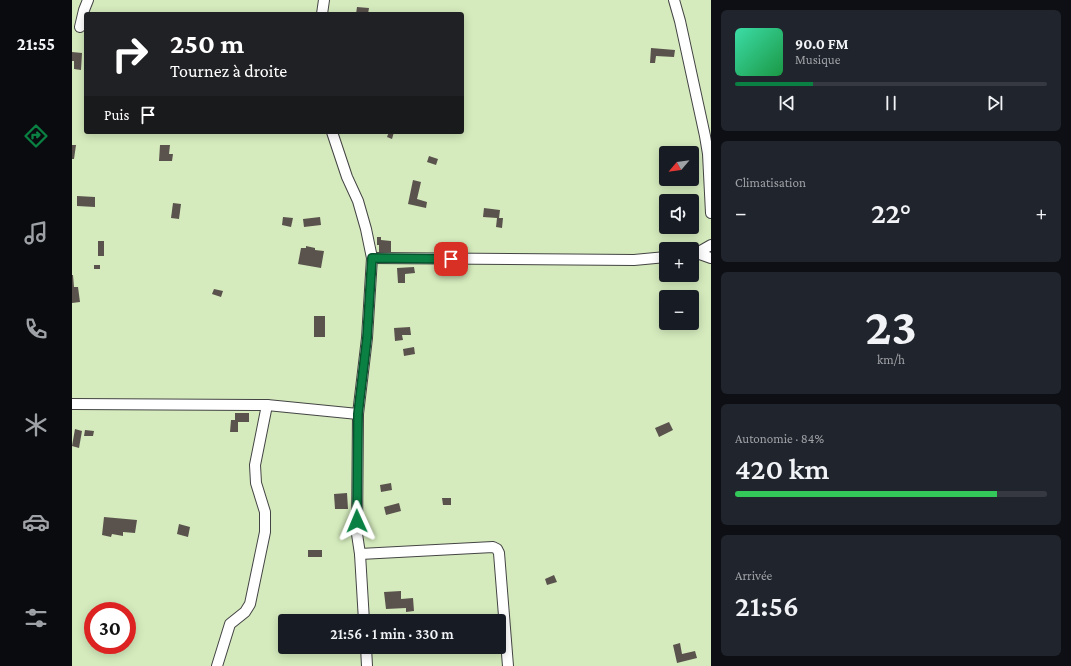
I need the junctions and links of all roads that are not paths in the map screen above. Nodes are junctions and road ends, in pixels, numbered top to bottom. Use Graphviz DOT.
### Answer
graph roads {
  1 [pos="88,0"];
  2 [pos="324,0"];
  3 [pos="674,0"];
  4 [pos="322,12"];
  5 [pos="80,27"];
  6 [pos="333,134"];
  7 [pos="711,205"];
  8 [pos="711,213"];
  9 [pos="711,245"];
  10 [pos="699,251"];
  11 [pos="699,254"];
  12 [pos="372,258"];
  13 [pos="659,258"];
  14 [pos="711,258"];
  15 [pos="72,404"];
  16 [pos="267,405"];
  17 [pos="358,414"];
  18 [pos="360,554"];
  19 [pos="364,614"];
  20 [pos="366,654"];
  21 [pos="217,666"];
  22 [pos="367,666"];
  23 [pos="508,666"];
  1 -- 5 [label="street"];
  2 -- 4 [label="street"];
  3 -- 7 [label="street"];
  6 -- 12 [label="street"];
  7 -- 8 [label="street"];
  9 -- 10 [label="street"];
  11 -- 14 [label="street"];
  12 -- 13 [label="street"];
  12 -- 17 [label="street"];
  15 -- 16 [label="street"];
  16 -- 17 [label="street"];
  16 -- 21 [label="street"];
  17 -- 18 [label="street"];
  18 -- 19 [label="street"];
  18 -- 23 [label="street"];
  20 -- 22 [label="street"];
}
